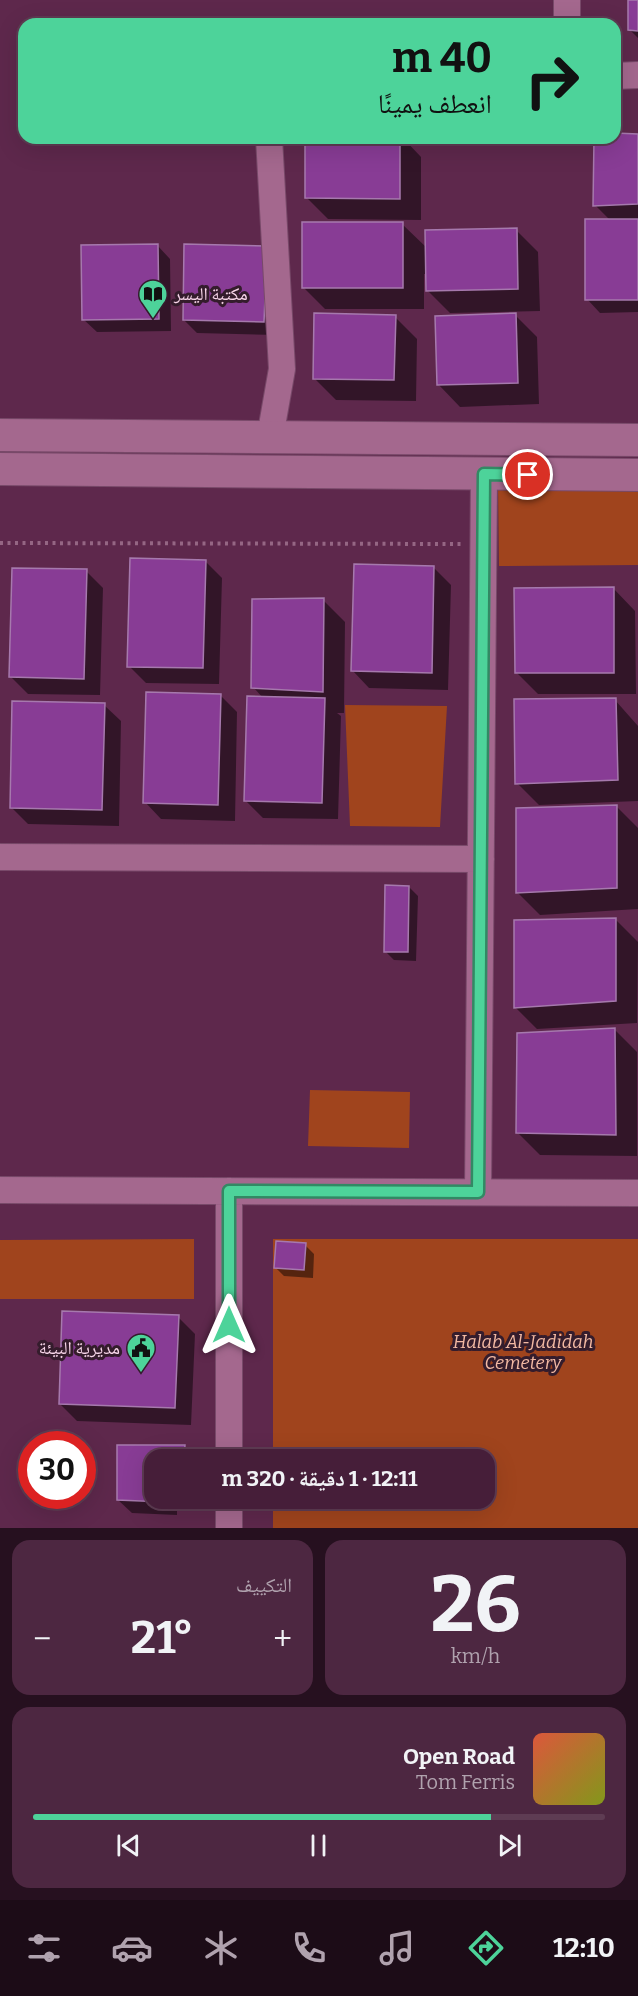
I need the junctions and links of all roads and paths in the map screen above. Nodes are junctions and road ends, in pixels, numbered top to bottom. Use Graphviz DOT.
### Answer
graph roads {
  1 [pos="567,0"];
  2 [pos="567,18"];
  3 [pos="638,75"];
  4 [pos="621,76"];
  5 [pos="269,144"];
  6 [pos="0,435"];
  7 [pos="270,437"];
  8 [pos="638,440"];
  9 [pos="0,469"];
  10 [pos="484,474"];
  11 [pos="638,475"];
  12 [pos="0,543"];
  13 [pos="483,544"];
  14 [pos="0,857"];
  15 [pos="481,860"];
  16 [pos="0,1190"];
  17 [pos="229,1191"];
  18 [pos="478,1192"];
  19 [pos="638,1193"];
  20 [pos="229,1449"];
  21 [pos="229,1509"];
  22 [pos="229,1528"];
  1 -- 2 [label="street"];
  3 -- 4 [label="street"];
  5 -- 7 [label="street"];
  6 -- 7 [label="street"];
  7 -- 8 [label="street"];
  9 -- 10 [label="street"];
  10 -- 11 [label="street"];
  10 -- 13 [label="street"];
  12 -- 13 [label="path"];
  13 -- 15 [label="street"];
  14 -- 15 [label="street"];
  15 -- 18 [label="street"];
  16 -- 17 [label="street"];
  17 -- 18 [label="street"];
  17 -- 20 [label="street"];
  18 -- 19 [label="street"];
  21 -- 22 [label="street"];
}
